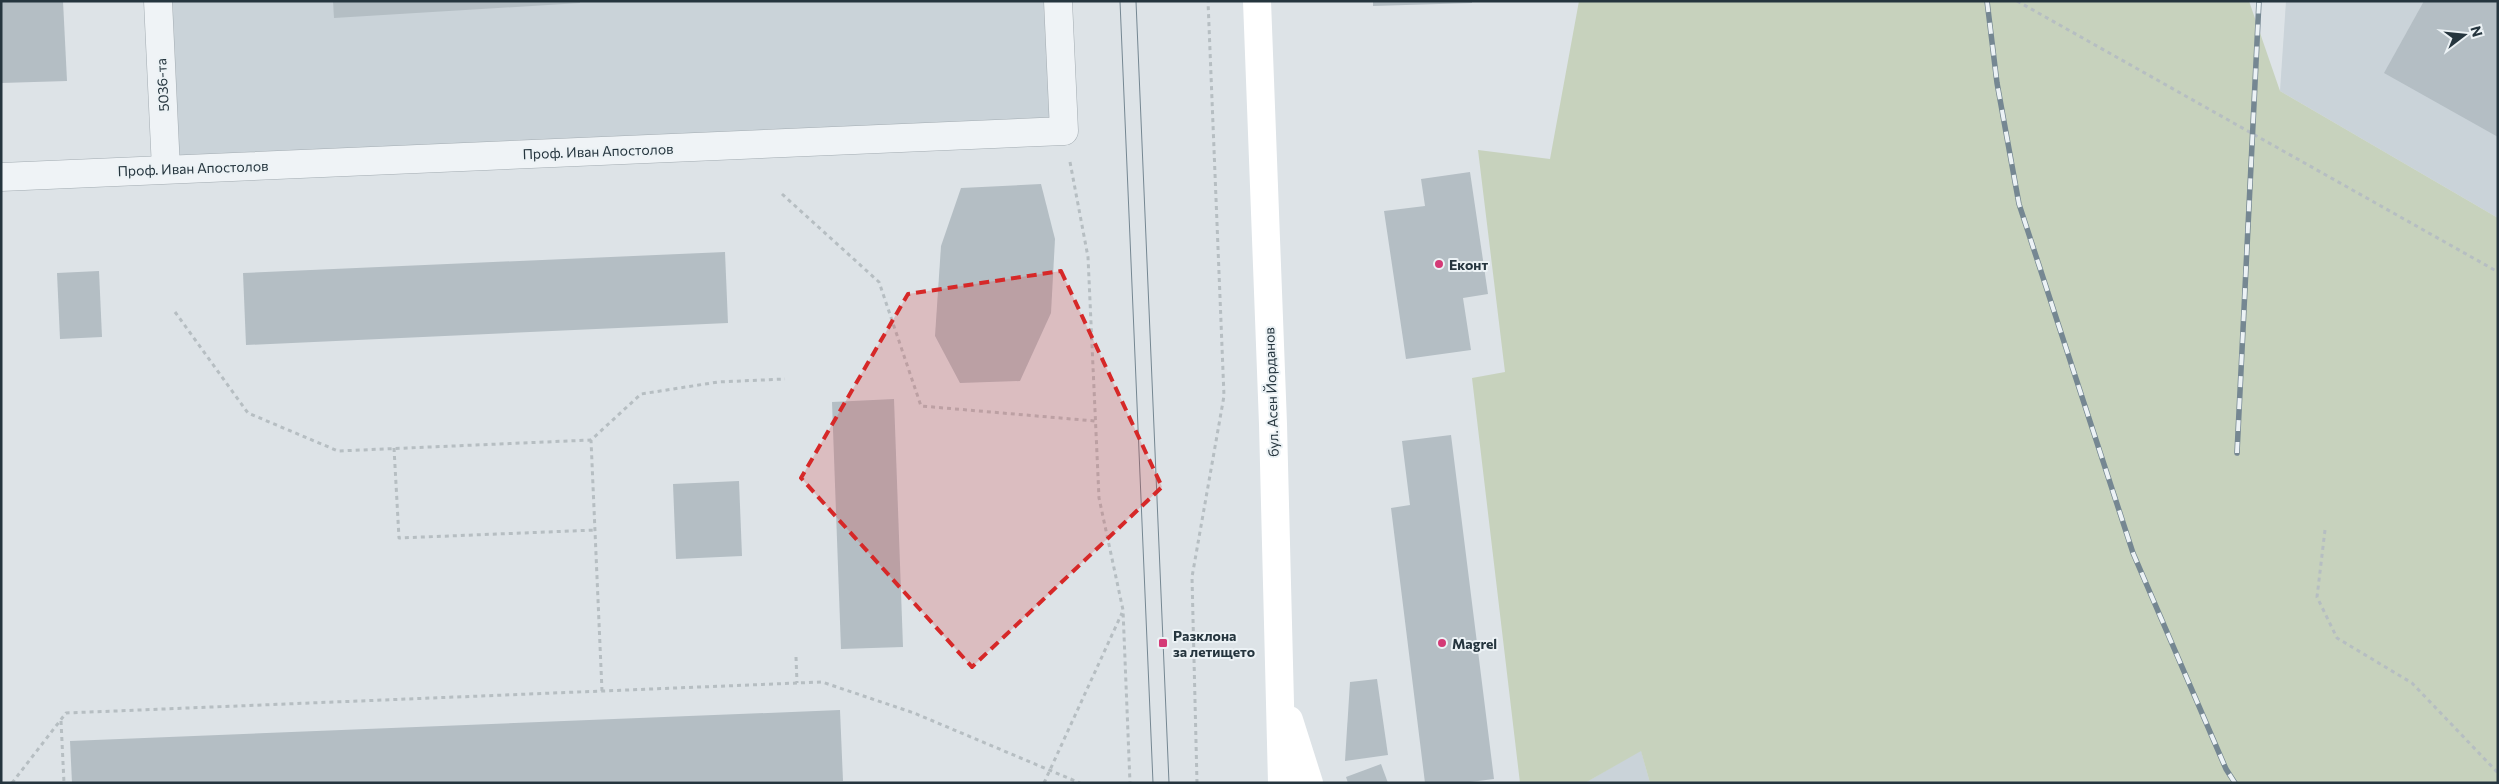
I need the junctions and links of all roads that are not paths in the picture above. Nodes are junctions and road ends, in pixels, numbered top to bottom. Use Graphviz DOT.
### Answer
graph roads {
  1 [pos="158,1"];
  2 [pos="1058,1"];
  3 [pos="1257,1"];
  4 [pos="166,169"];
  5 [pos="1,176"];
  6 [pos="1279,688"];
  7 [pos="1282,783"];
  8 [pos="1309,783"];
  1 -- 4 [label="street, 5036-та"];
  2 -- 4 [label="street, Проф. Иван Апостолов"];
  3 -- 6 [label="main road, бул. Асен Йорданов"];
  4 -- 5 [label="street, Проф. Иван Апостолов"];
  6 -- 7 [label="main road, бул. Асен Йорданов"];
  6 -- 8 [label="main road"];
}
